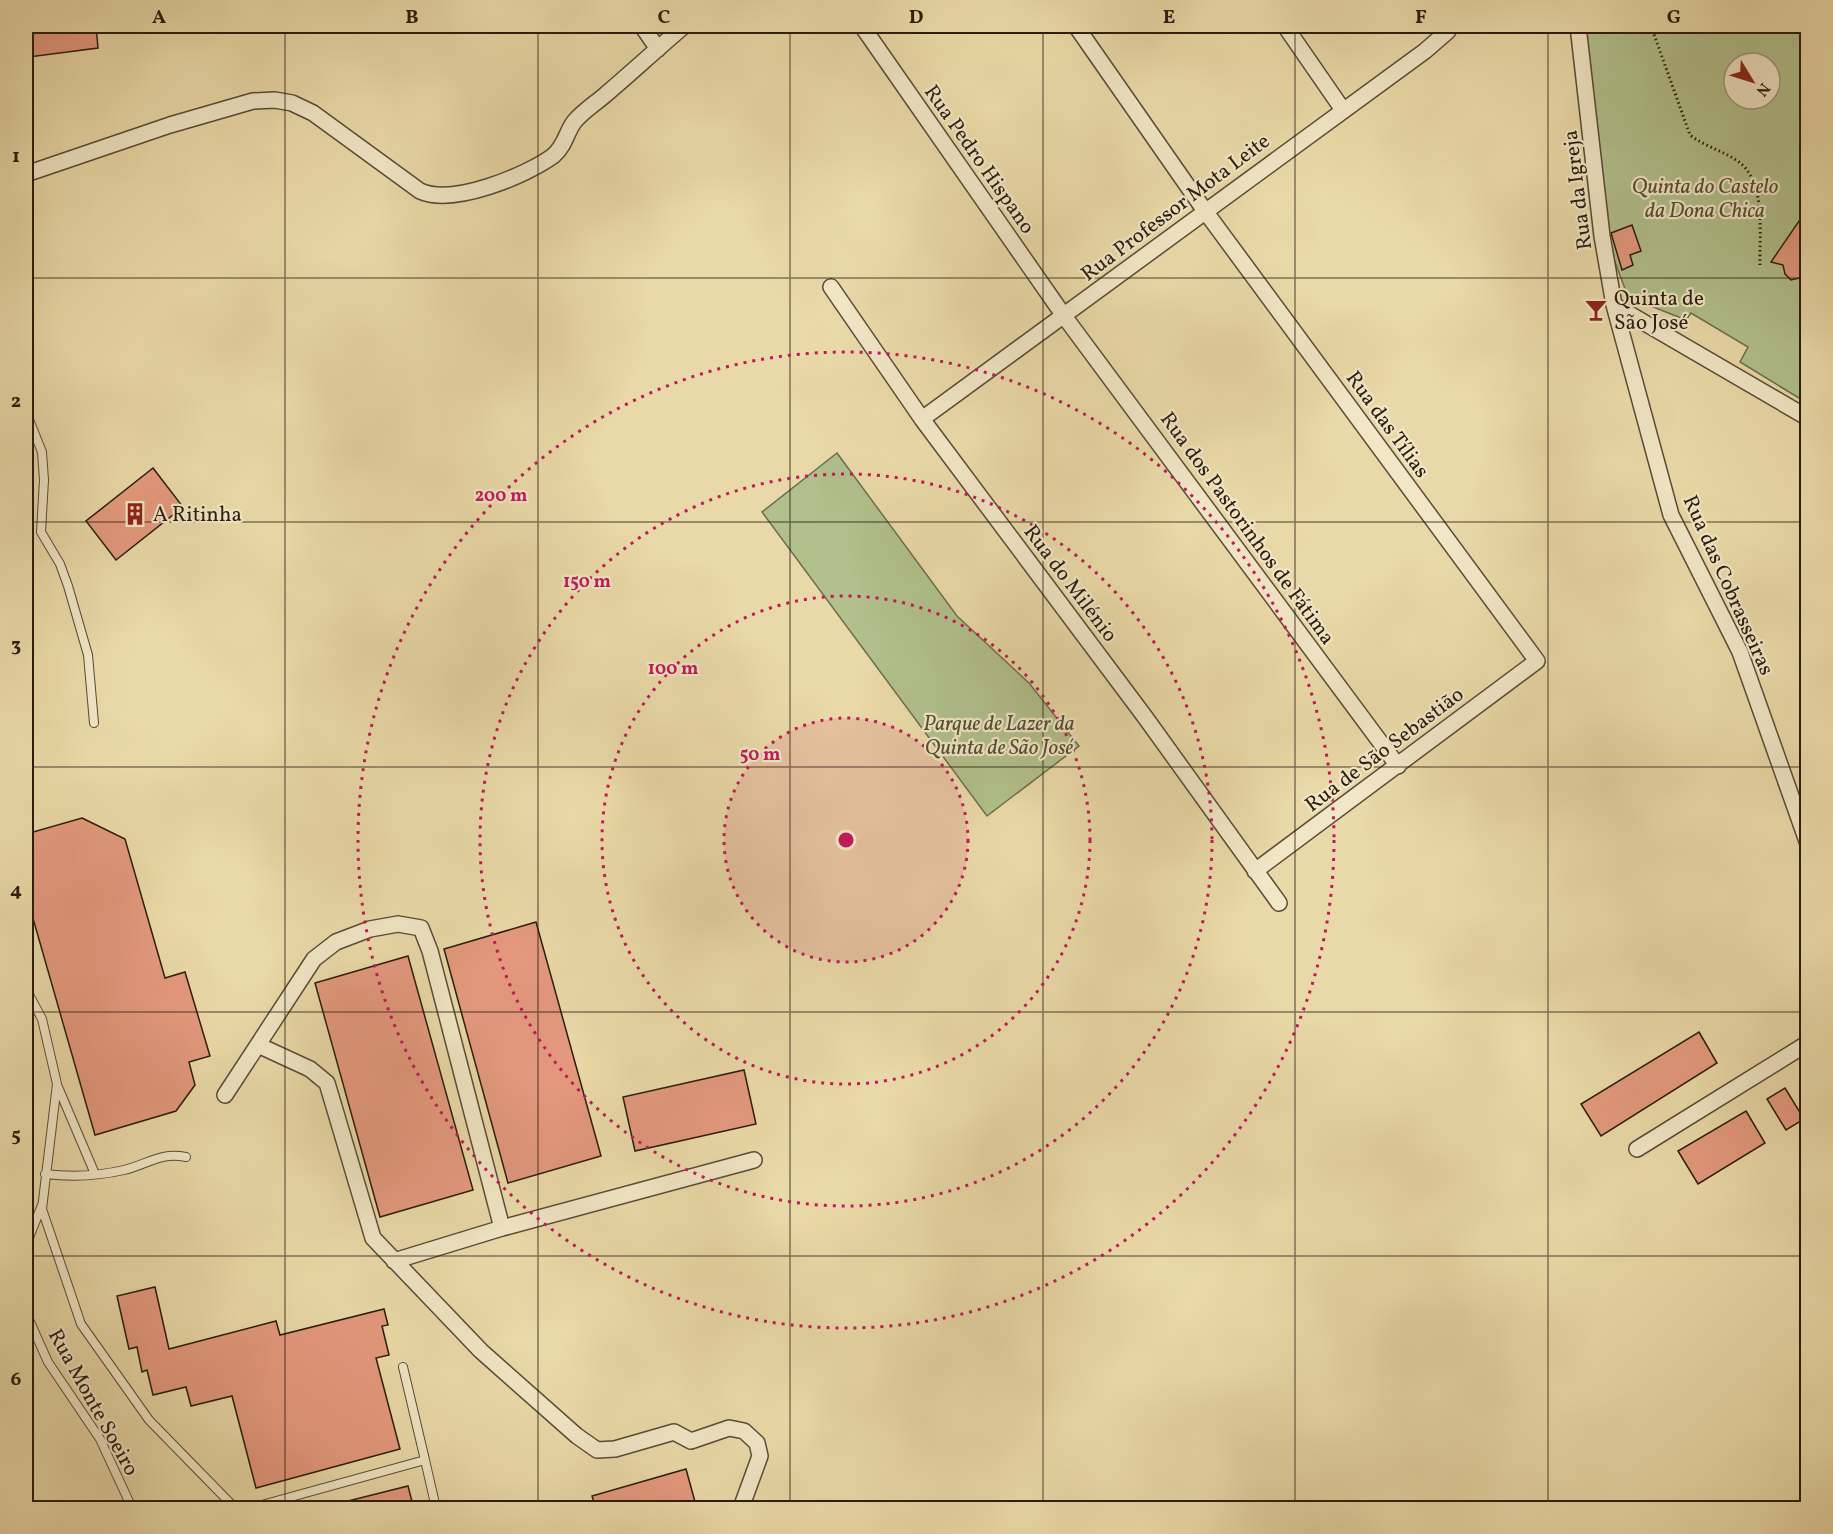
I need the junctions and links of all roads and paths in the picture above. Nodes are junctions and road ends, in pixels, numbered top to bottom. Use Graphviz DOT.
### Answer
graph roads {
  1 [pos="642,26"];
  2 [pos="684,26"];
  3 [pos="862,26"];
  4 [pos="1076,26"];
  5 [pos="1285,26"];
  6 [pos="1450,26"];
  7 [pos="1578,26"];
  8 [pos="1652,26"];
  9 [pos="658,49"];
  10 [pos="1343,110"];
  11 [pos="26,174"];
  12 [pos="1205,211"];
  13 [pos="1760,266"];
  14 [pos="831,287"];
  15 [pos="1614,305"];
  16 [pos="1064,316"];
  17 [pos="26,412"];
  18 [pos="1808,418"];
  19 [pos="922,419"];
  20 [pos="1537,661"];
  21 [pos="94,723"];
  22 [pos="1398,766"];
  23 [pos="1808,844"];
  24 [pos="1255,871"];
  25 [pos="1279,903"];
  26 [pos="26,989"];
  27 [pos="1808,1042"];
  28 [pos="258,1045"];
  29 [pos="57,1084"];
  30 [pos="225,1095"];
  31 [pos="1637,1149"];
  32 [pos="186,1156"];
  33 [pos="754,1160"];
  34 [pos="45,1174"];
  35 [pos="94,1174"];
  36 [pos="42,1204"];
  37 [pos="502,1228"];
  38 [pos="26,1245"];
  39 [pos="394,1261"];
  40 [pos="26,1314"];
  41 [pos="403,1367"];
  42 [pos="425,1460"];
  43 [pos="132,1509"];
  44 [pos="235,1509"];
  45 [pos="251,1509"];
  46 [pos="436,1509"];
  47 [pos="741,1509"];
  1 -- 9 [label="street"];
  2 -- 9 [label="street"];
  3 -- 16 [label="street, Rua Pedro Hispano"];
  4 -- 12 [label="street, Rua das Tílias"];
  5 -- 10 [label="street"];
  6 -- 10 [label="street, Rua Professor Mota Leite"];
  7 -- 15 [label="street, Rua da Igreja"];
  8 -- 13 [label="path"];
  9 -- 11 [label="street"];
  10 -- 12 [label="street, Rua Professor Mota Leite"];
  12 -- 16 [label="street, Rua Professor Mota Leite"];
  12 -- 20 [label="street, Rua das Tílias"];
  14 -- 19 [label="street, Rua do Milénio"];
  15 -- 18 [label="street"];
  15 -- 23 [label="street, Rua das Cobrasseiras"];
  16 -- 19 [label="street, Rua Professor Mota Leite"];
  16 -- 22 [label="street, Rua dos Pastorinhos de Fátima"];
  17 -- 21 [label="lane"];
  19 -- 24 [label="street, Rua do Milénio"];
  20 -- 22 [label="street, Rua de São Sebastião"];
  22 -- 24 [label="street, Rua de São Sebastião"];
  24 -- 25 [label="street, Rua do Milénio"];
  26 -- 29 [label="lane"];
  27 -- 31 [label="street"];
  28 -- 30 [label="street"];
  28 -- 37 [label="street"];
  28 -- 39 [label="street"];
  29 -- 34 [label="lane"];
  29 -- 35 [label="lane"];
  32 -- 35 [label="lane"];
  33 -- 37 [label="street"];
  34 -- 35 [label="lane"];
  34 -- 36 [label="lane"];
  36 -- 38 [label="lane"];
  36 -- 44 [label="lane"];
  37 -- 39 [label="street"];
  39 -- 47 [label="street"];
  40 -- 43 [label="lane, Rua Monte Soeiro"];
  41 -- 42 [label="lane"];
  42 -- 45 [label="lane"];
  42 -- 46 [label="lane"];
}
